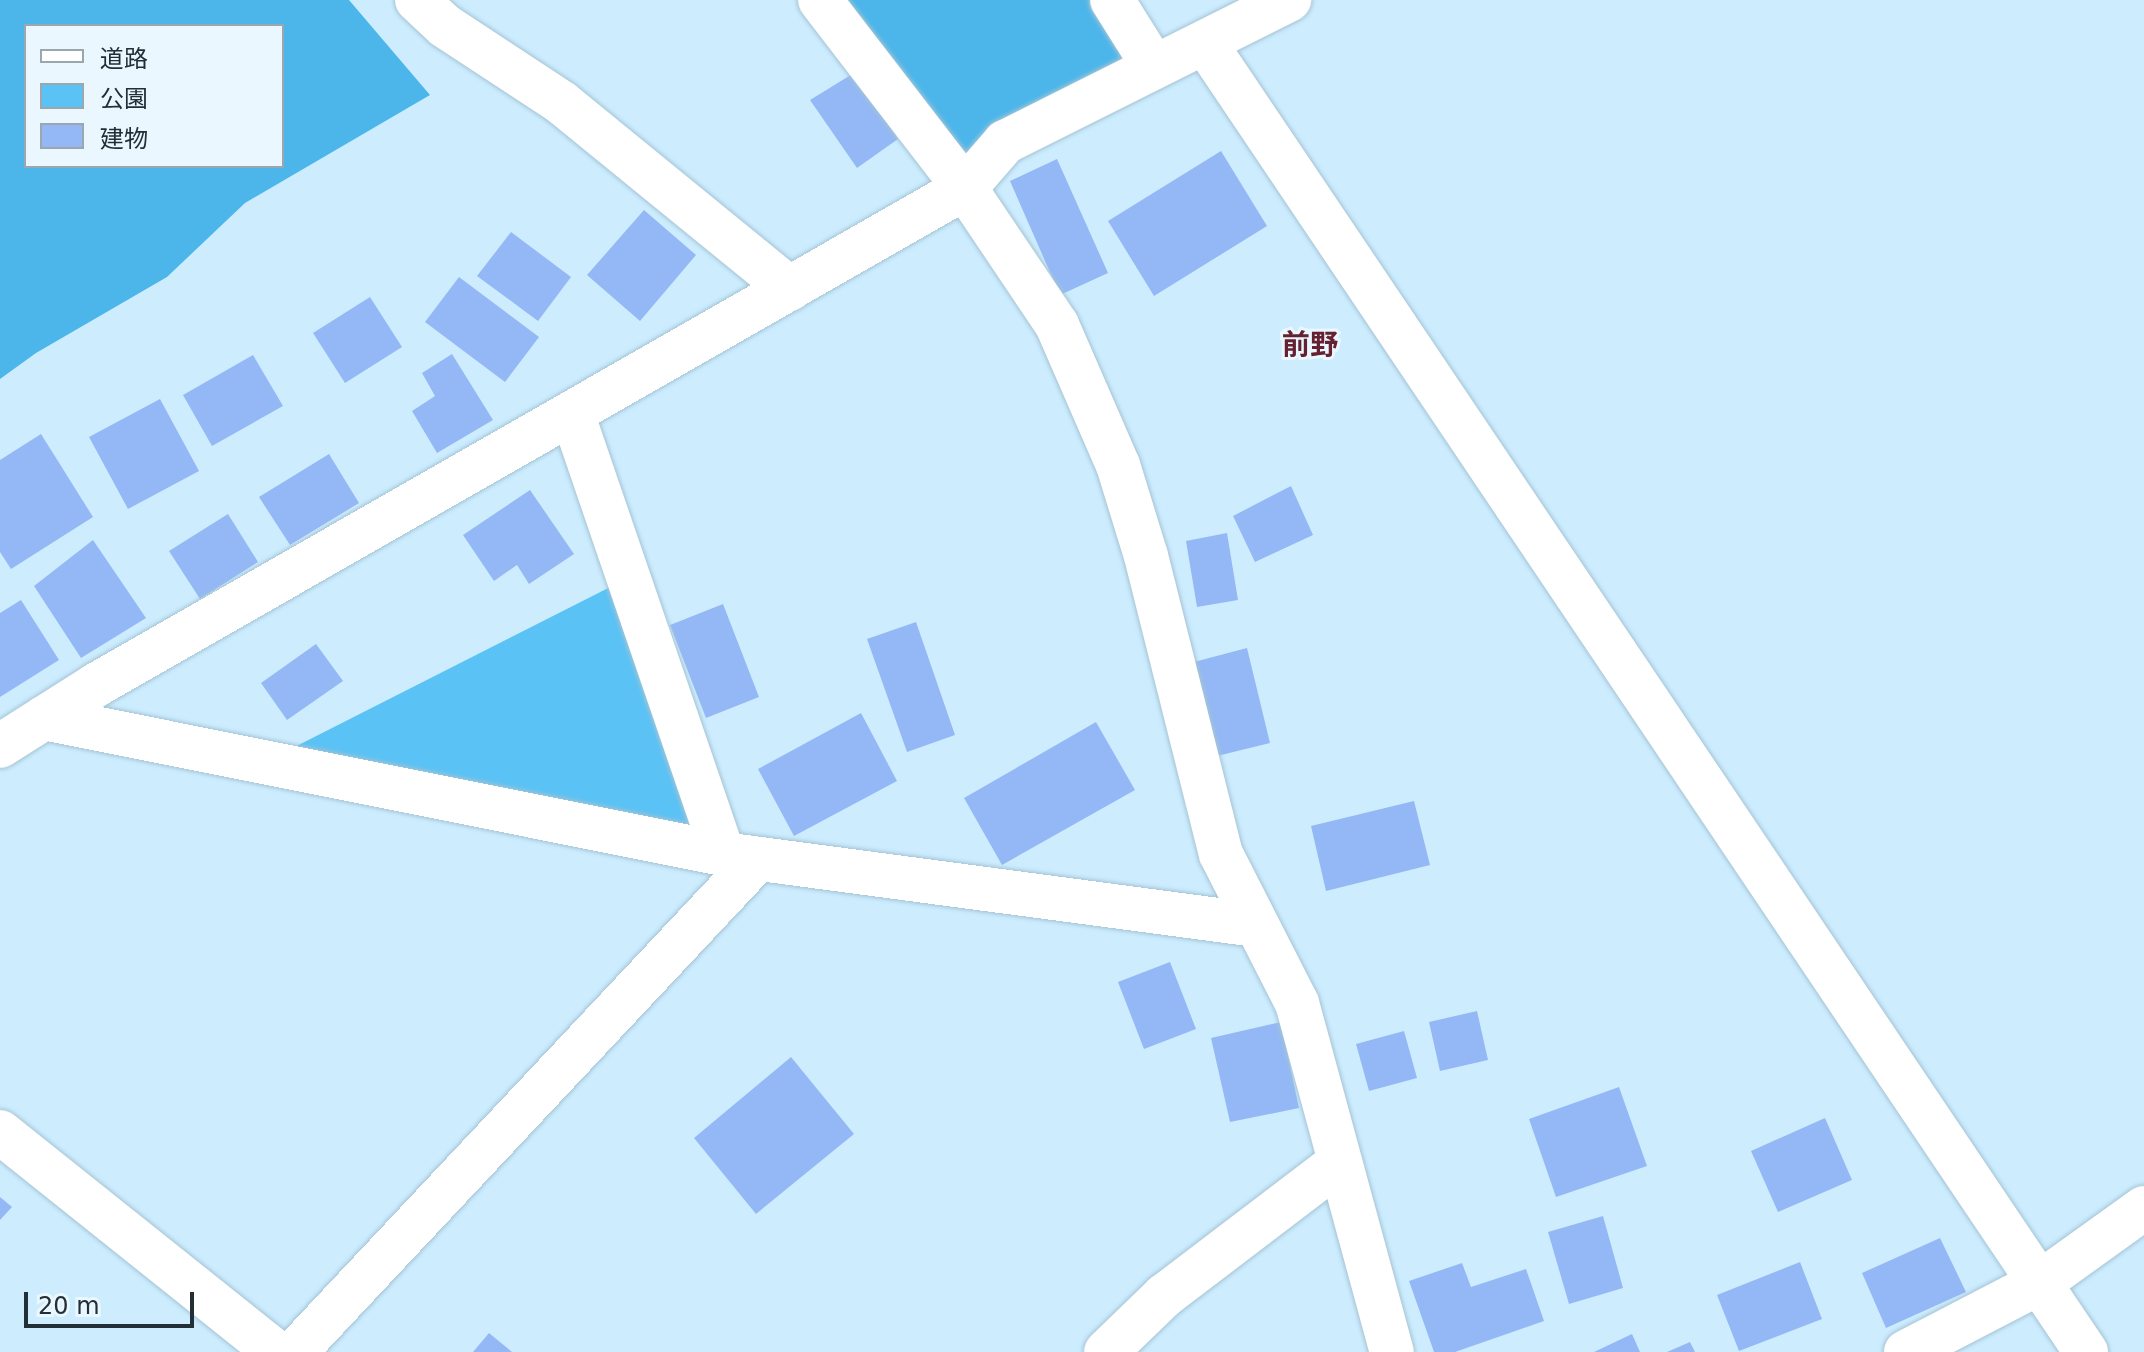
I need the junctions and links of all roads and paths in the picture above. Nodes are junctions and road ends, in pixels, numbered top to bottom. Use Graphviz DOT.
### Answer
graph roads {
  1 [pos="417,0"];
  2 [pos="820,0"];
  3 [pos="1112,0"];
  4 [pos="1289,0"];
  5 [pos="1205,43"];
  6 [pos="1154,67"];
  7 [pos="965,188"];
  8 [pos="790,289"];
  9 [pos="572,413"];
  10 [pos="44,718"];
  11 [pos="0,746"];
  12 [pos="740,856"];
  13 [pos="1256,925"];
  14 [pos="0,1132"];
  15 [pos="1340,1162"];
  16 [pos="2144,1208"];
  17 [pos="2041,1282"];
  18 [pos="276,1352"];
  19 [pos="295,1352"];
  20 [pos="1106,1352"];
  21 [pos="1392,1352"];
  22 [pos="1906,1352"];
  23 [pos="2086,1352"];
  1 -- 8 [label="street"];
  2 -- 7 [label="street"];
  3 -- 6 [label="street"];
  4 -- 5 [label="street"];
  5 -- 6 [label="street"];
  5 -- 17 [label="street"];
  6 -- 7 [label="street"];
  7 -- 8 [label="street"];
  7 -- 13 [label="street"];
  8 -- 9 [label="street"];
  9 -- 10 [label="street"];
  9 -- 12 [label="street"];
  10 -- 11 [label="street"];
  10 -- 12 [label="street"];
  12 -- 13 [label="street"];
  12 -- 19 [label="street"];
  13 -- 15 [label="street"];
  14 -- 18 [label="street"];
  15 -- 20 [label="street"];
  15 -- 21 [label="street"];
  16 -- 17 [label="street"];
  17 -- 22 [label="street"];
  17 -- 23 [label="street"];
}
